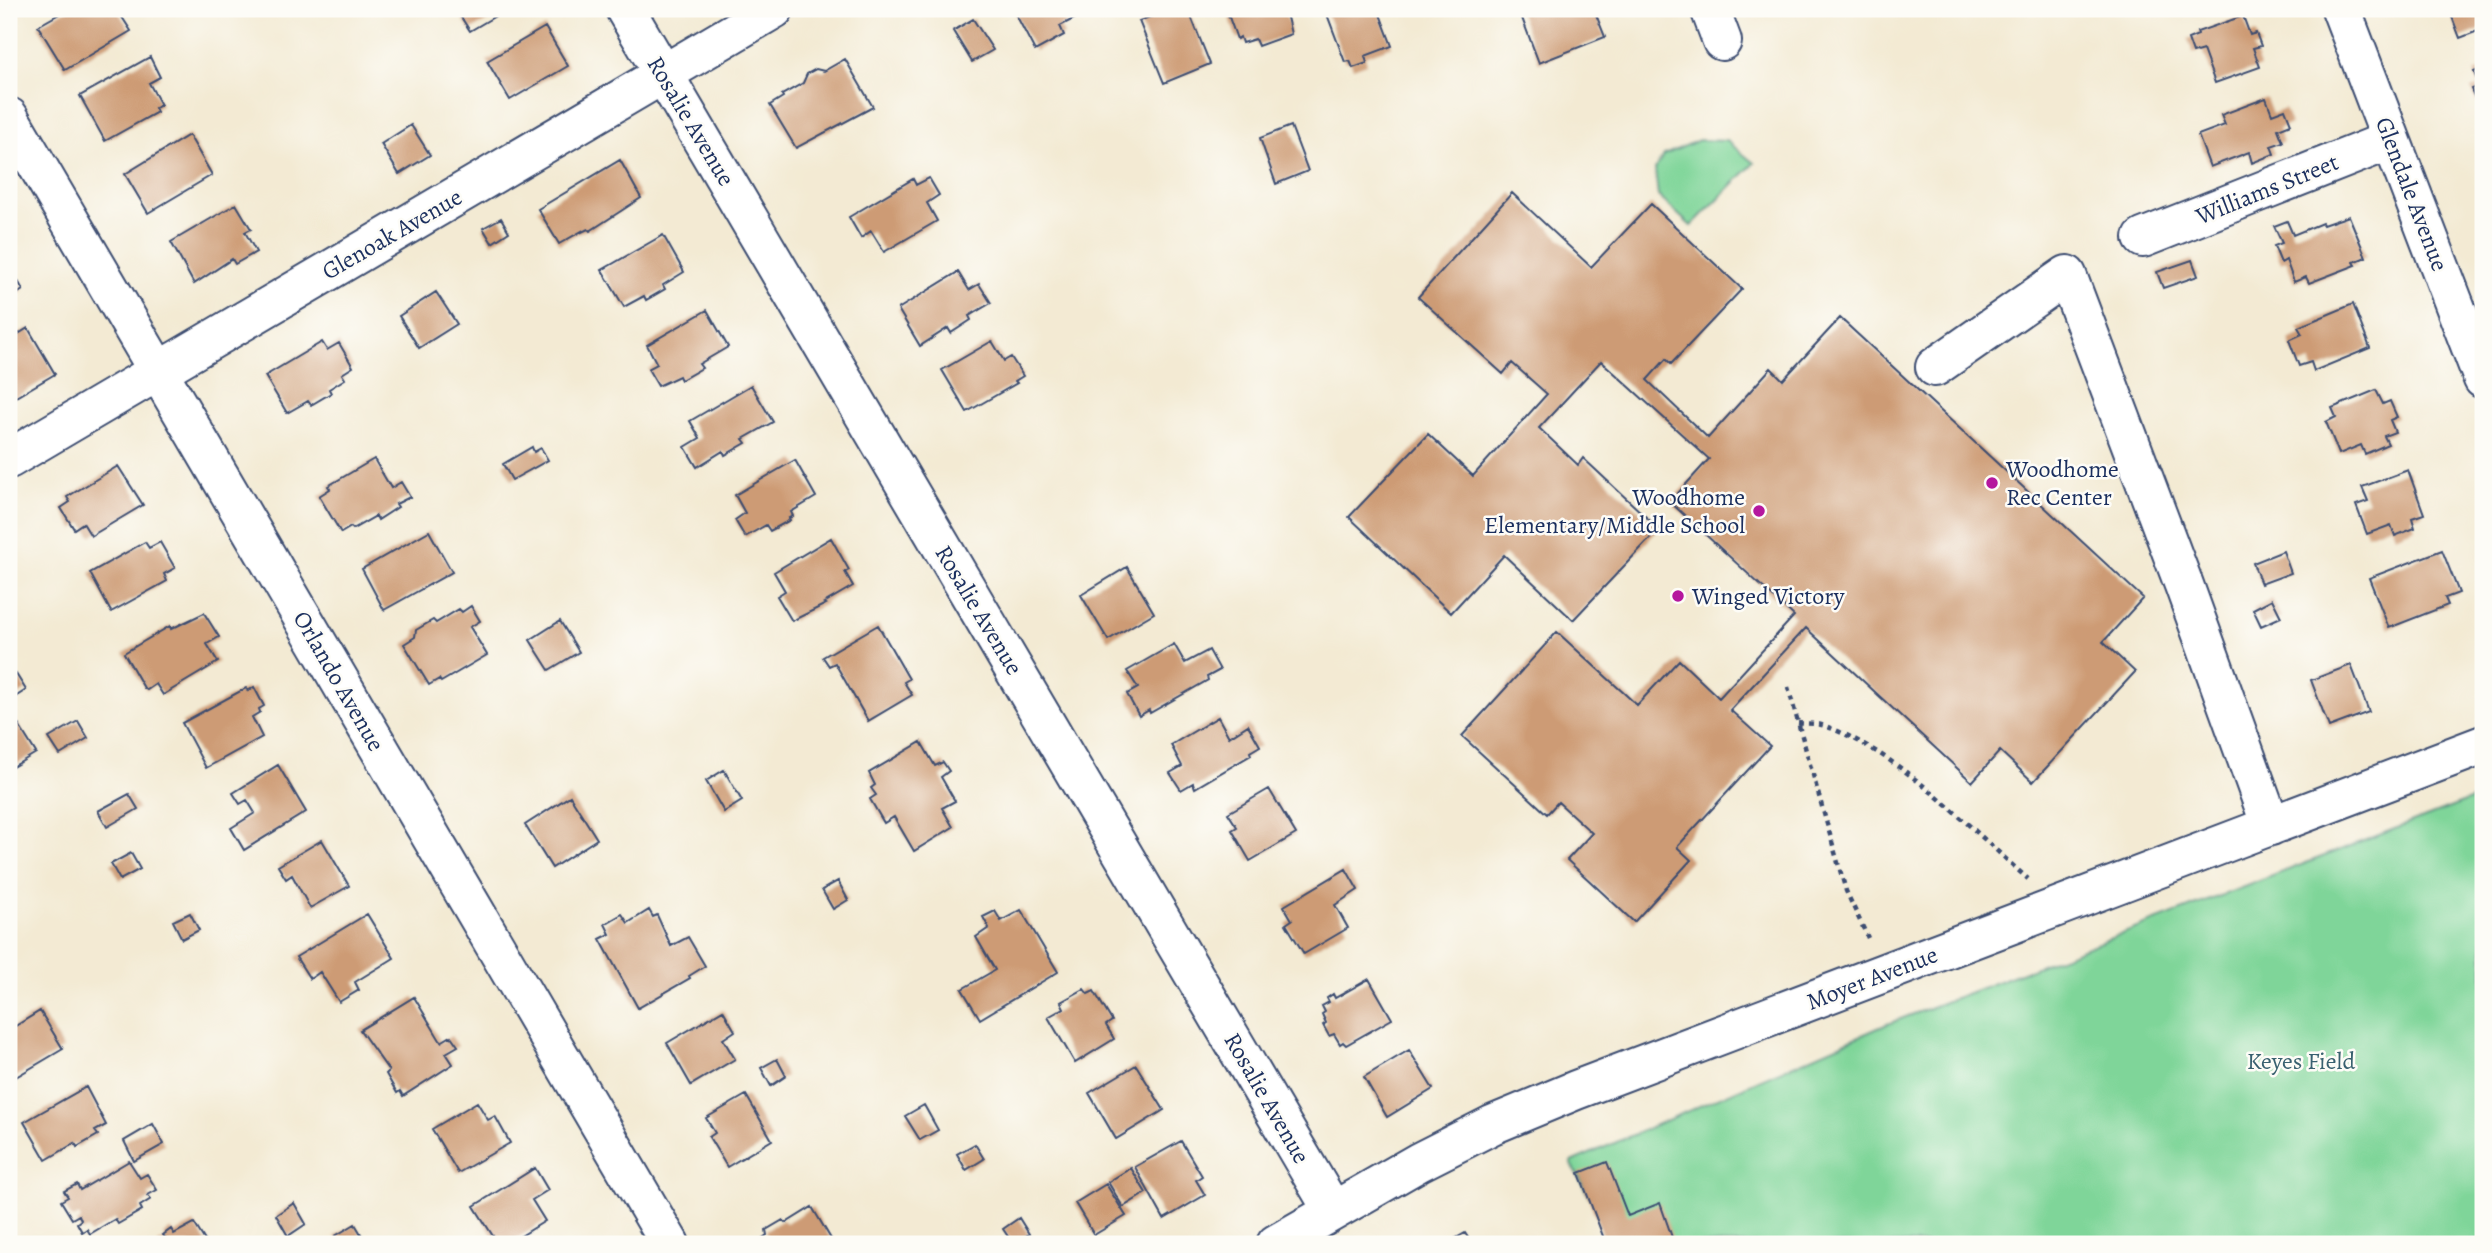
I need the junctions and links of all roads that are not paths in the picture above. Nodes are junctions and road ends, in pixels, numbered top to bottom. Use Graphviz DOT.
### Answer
graph roads {
  1 [pos="625,9"];
  2 [pos="774,9"];
  3 [pos="2341,9"];
  4 [pos="663,75"];
  5 [pos="9,117"];
  6 [pos="2391,140"];
  7 [pos="2143,238"];
  8 [pos="1935,367"];
  9 [pos="158,371"];
  10 [pos="2483,379"];
  11 [pos="9,459"];
  12 [pos="2483,745"];
  13 [pos="2271,826"];
  14 [pos="1333,1211"];
  15 [pos="670,1244"];
  16 [pos="1276,1244"];
  1 -- 4 [label="street, Rosalie Avenue"];
  2 -- 4 [label="street, Glenoak Avenue"];
  3 -- 6 [label="street, Glendale Avenue"];
  4 -- 9 [label="street, Glenoak Avenue"];
  4 -- 14 [label="street, Rosalie Avenue"];
  5 -- 9 [label="street, Orlando Avenue"];
  6 -- 7 [label="street, Williams Street"];
  6 -- 10 [label="street, Glendale Avenue"];
  8 -- 13 [label="street"];
  9 -- 11 [label="street, Glenoak Avenue"];
  9 -- 15 [label="street, Orlando Avenue"];
  12 -- 13 [label="street, Moyer Avenue"];
  13 -- 14 [label="street, Moyer Avenue"];
  14 -- 16 [label="street, Moyer Avenue"];
}
